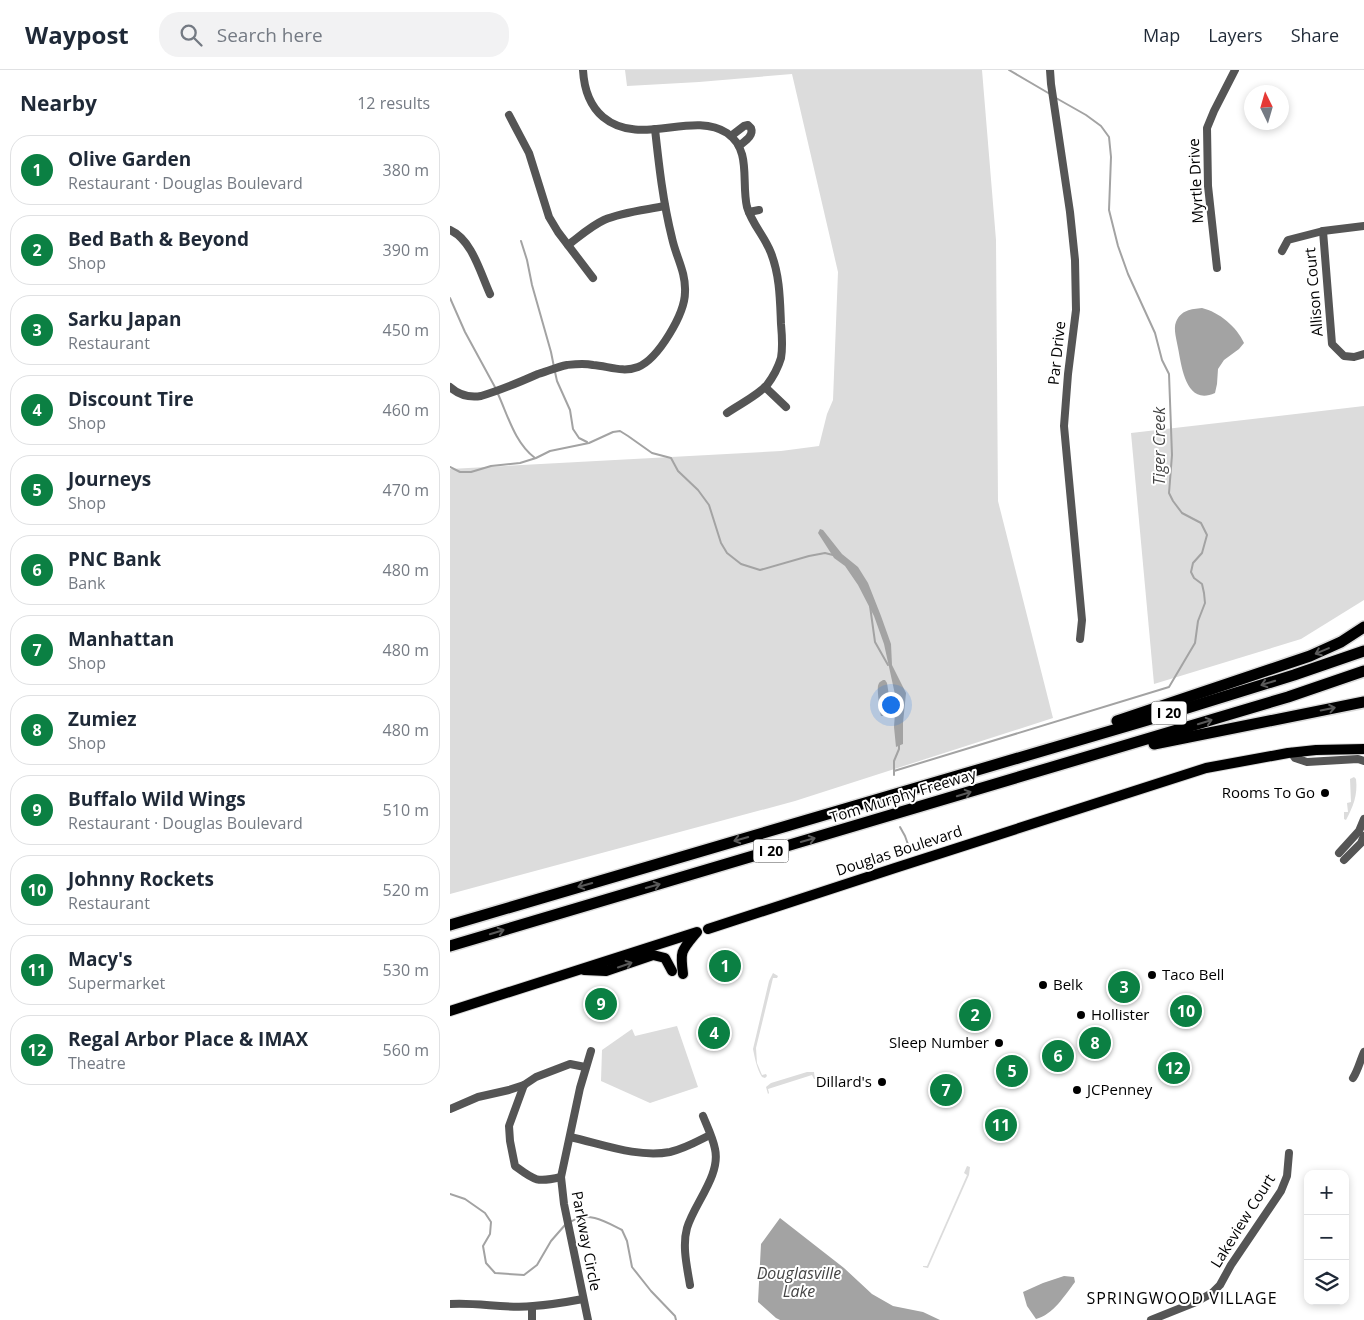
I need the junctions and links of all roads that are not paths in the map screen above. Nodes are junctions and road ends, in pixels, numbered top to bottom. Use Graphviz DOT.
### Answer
graph roads {
  1 [pos="583,70"];
  2 [pos="1050,70"];
  3 [pos="1236,70"];
  4 [pos="509,115"];
  5 [pos="656,129"];
  6 [pos="731,136"];
  7 [pos="740,146"];
  8 [pos="665,206"];
  9 [pos="759,210"];
  10 [pos="749,212"];
  11 [pos="1364,226"];
  12 [pos="450,230"];
  13 [pos="1323,231"];
  14 [pos="568,244"];
  15 [pos="1282,251"];
  16 [pos="1217,268"];
  17 [pos="593,278"];
  18 [pos="490,294"];
  19 [pos="1364,354"];
  20 [pos="765,387"];
  21 [pos="450,388"];
  22 [pos="786,407"];
  23 [pos="727,413"];
  24 [pos="1364,626"];
  25 [pos="1080,639"];
  26 [pos="1364,651"];
  27 [pos="1364,671"];
  28 [pos="1364,702"];
  29 [pos="1364,750"];
  30 [pos="1291,752"];
  31 [pos="1091,756"];
  32 [pos="1364,761"];
  33 [pos="972,772"];
  34 [pos="1364,819"];
  35 [pos="1364,836"];
  36 [pos="1339,853"];
  37 [pos="1344,860"];
  38 [pos="450,925"];
  39 [pos="708,929"];
  40 [pos="697,932"];
  41 [pos="450,946"];
  42 [pos="578,970"];
  43 [pos="672,971"];
  44 [pos="683,974"];
  45 [pos="450,1011"];
  46 [pos="591,1051"];
  47 [pos="1364,1052"];
  48 [pos="1362,1065"];
  49 [pos="585,1067"];
  50 [pos="1353,1078"];
  51 [pos="524,1085"];
  52 [pos="450,1109"];
  53 [pos="703,1116"];
  54 [pos="710,1135"];
  55 [pos="570,1137"];
  56 [pos="1289,1153"];
  57 [pos="561,1177"];
  58 [pos="690,1286"];
  59 [pos="450,1297"];
  60 [pos="583,1299"];
  61 [pos="450,1304"];
  62 [pos="532,1307"];
  63 [pos="532,1320"];
  64 [pos="588,1320"];
  65 [pos="1151,1320"];
  1 -- 5 [label="street"];
  2 -- 25 [label="street, Par Drive"];
  3 -- 16 [label="street, Myrtle Drive"];
  4 -- 14 [label="street"];
  5 -- 6 [label="street"];
  5 -- 8 [label="street"];
  6 -- 7 [label="street"];
  6 -- 7 [label="street"];
  7 -- 10 [label="street"];
  8 -- 14 [label="street"];
  8 -- 21 [label="street"];
  9 -- 10 [label="street"];
  10 -- 20 [label="street"];
  11 -- 13 [label="street"];
  12 -- 18 [label="street"];
  13 -- 15 [label="street"];
  13 -- 19 [label="street, Allison Court"];
  14 -- 17 [label="street"];
  20 -- 22 [label="street"];
  20 -- 23 [label="street"];
  24 -- 33 [label="highway, one-way"];
  26 -- 33 [label="highway, Tom Murphy Freeway / I 20, one-way"];
  31 -- 27 [label="highway, Tom Murphy Freeway / I 20, one-way"];
  31 -- 28 [label="highway, one-way"];
  29 -- 30 [label="main road, Douglas Boulevard"];
  30 -- 32 [label="street"];
  30 -- 39 [label="main road, Douglas Boulevard"];
  41 -- 31 [label="highway, Tom Murphy Freeway / I 20, one-way"];
  33 -- 38 [label="highway, Tom Murphy Freeway / I 20, one-way"];
  34 -- 36 [label="street"];
  35 -- 37 [label="street"];
  39 -- 40 [label="street, Douglas Boulevard"];
  40 -- 42 [label="main road, Douglas Boulevard"];
  40 -- 44 [label="main road"];
  42 -- 43 [label="main road, one-way"];
  42 -- 45 [label="main road, Douglas Boulevard"];
  46 -- 49 [label="street, Parkway Circle"];
  47 -- 48 [label="street"];
  48 -- 50 [label="street"];
  49 -- 51 [label="street"];
  49 -- 55 [label="street, Parkway Circle"];
  51 -- 52 [label="street"];
  51 -- 57 [label="street"];
  53 -- 54 [label="street"];
  54 -- 55 [label="street"];
  54 -- 58 [label="street"];
  55 -- 57 [label="street, Parkway Circle"];
  56 -- 65 [label="street, Lakeview Court"];
  57 -- 60 [label="street, Parkway Circle"];
  59 -- 61 [label="street"];
  60 -- 62 [label="street"];
  60 -- 64 [label="street, Parkway Circle"];
  61 -- 62 [label="street"];
  62 -- 63 [label="street"];
}
